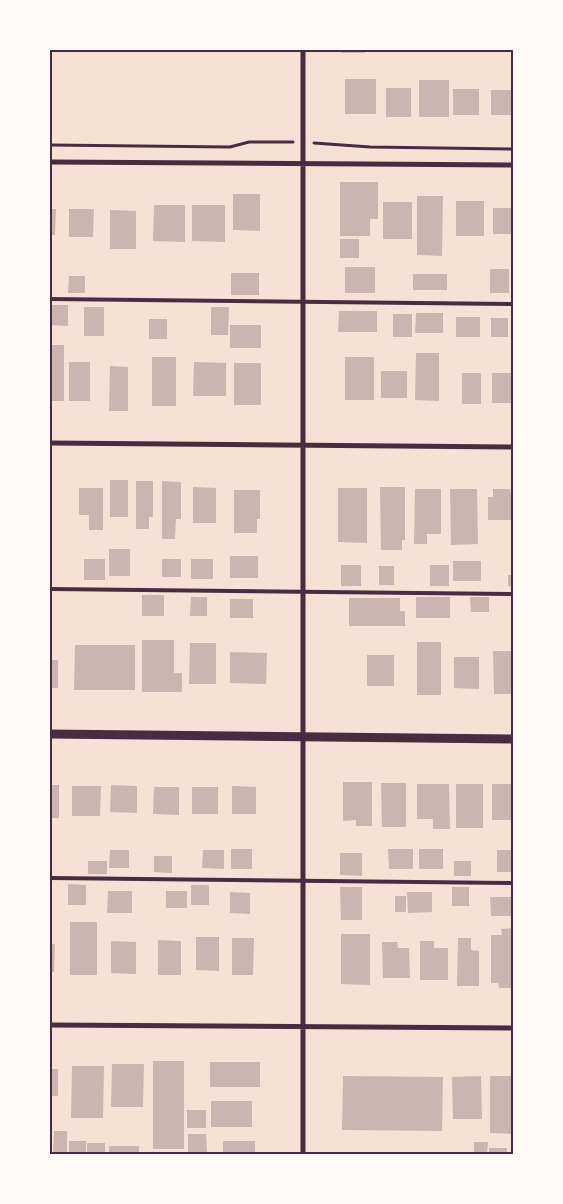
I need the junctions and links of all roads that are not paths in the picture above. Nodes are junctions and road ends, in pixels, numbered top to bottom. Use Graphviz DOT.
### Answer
graph roads {
  1 [pos="303,50"];
  2 [pos="50,162"];
  3 [pos="303,163"];
  4 [pos="513,165"];
  5 [pos="50,299"];
  6 [pos="303,302"];
  7 [pos="513,304"];
  8 [pos="50,443"];
  9 [pos="303,445"];
  10 [pos="513,447"];
  11 [pos="50,589"];
  12 [pos="303,592"];
  13 [pos="513,594"];
  14 [pos="50,734"];
  15 [pos="302,737"];
  16 [pos="513,739"];
  17 [pos="50,878"];
  18 [pos="302,881"];
  19 [pos="513,883"];
  20 [pos="50,1025"];
  21 [pos="302,1028"];
  22 [pos="513,1028"];
  23 [pos="302,1154"];
  1 -- 3 [label="street"];
  2 -- 3 [label="street"];
  3 -- 4 [label="street"];
  3 -- 6 [label="street"];
  5 -- 6 [label="lane"];
  6 -- 7 [label="lane"];
  6 -- 9 [label="street"];
  8 -- 9 [label="street"];
  9 -- 10 [label="street"];
  9 -- 12 [label="street"];
  11 -- 12 [label="lane"];
  12 -- 13 [label="lane"];
  12 -- 15 [label="street"];
  14 -- 15 [label="street"];
  15 -- 16 [label="street"];
  15 -- 18 [label="street"];
  17 -- 18 [label="lane"];
  18 -- 19 [label="lane"];
  18 -- 21 [label="street"];
  20 -- 21 [label="street"];
  21 -- 22 [label="street"];
  21 -- 23 [label="street"];
}
